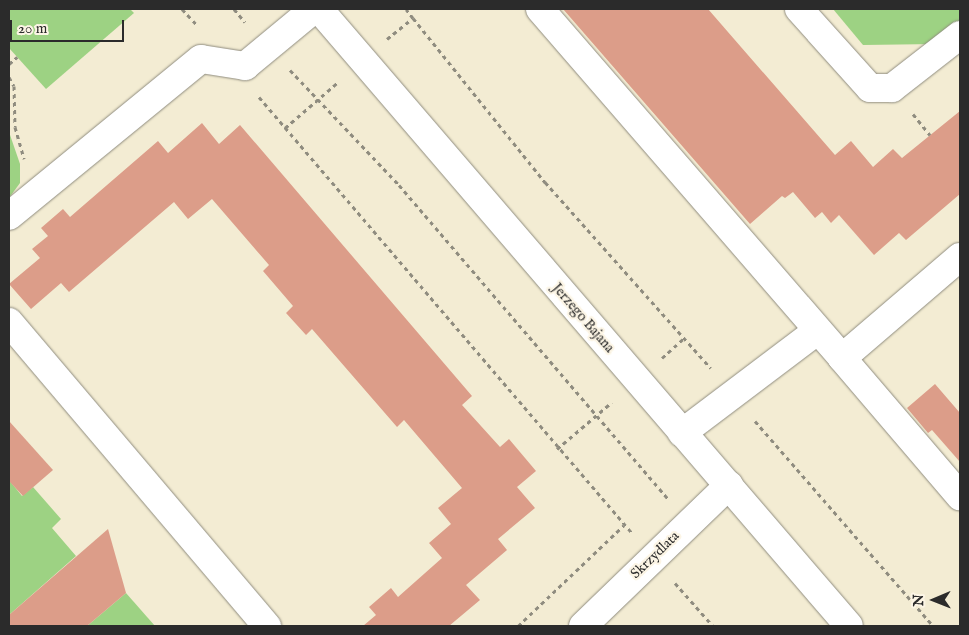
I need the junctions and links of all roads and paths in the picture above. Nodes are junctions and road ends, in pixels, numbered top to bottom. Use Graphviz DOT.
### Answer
graph roads {
  1 [pos="182,9"];
  2 [pos="314,9"];
  3 [pos="319,9"];
  4 [pos="540,9"];
  5 [pos="799,9"];
  6 [pos="413,18"];
  7 [pos="960,36"];
  8 [pos="268,47"];
  9 [pos="17,57"];
  10 [pos="230,63"];
  11 [pos="9,64"];
  12 [pos="9,77"];
  13 [pos="37,192"];
  14 [pos="9,216"];
  15 [pos="960,257"];
  16 [pos="9,322"];
  17 [pos="817,331"];
  18 [pos="684,338"];
  19 [pos="842,358"];
  20 [pos="658,361"];
  21 [pos="732,394"];
  22 [pos="616,398"];
  23 [pos="596,416"];
  24 [pos="682,433"];
  25 [pos="558,449"];
  26 [pos="729,486"];
  27 [pos="960,496"];
  28 [pos="688,523"];
  29 [pos="624,525"];
  30 [pos="635,537"];
  31 [pos="671,578"];
  32 [pos="267,626"];
  33 [pos="518,626"];
  34 [pos="583,626"];
  35 [pos="713,626"];
  36 [pos="849,626"];
  37 [pos="933,626"];
  1 -- 10 [label="path"];
  2 -- 8 [label="street"];
  3 -- 24 [label="street, Jerzego Bajana"];
  4 -- 17 [label="street"];
  5 -- 7 [label="street"];
  6 -- 18 [label="path"];
  8 -- 10 [label="street"];
  8 -- 23 [label="path"];
  9 -- 11 [label="path"];
  10 -- 13 [label="street"];
  10 -- 25 [label="path"];
  12 -- 13 [label="path"];
  13 -- 14 [label="street"];
  15 -- 19 [label="street"];
  16 -- 32 [label="street"];
  17 -- 19 [label="street"];
  17 -- 21 [label="street"];
  18 -- 20 [label="path"];
  18 -- 21 [label="path"];
  19 -- 27 [label="street"];
  21 -- 24 [label="street"];
  21 -- 37 [label="path"];
  22 -- 23 [label="path"];
  23 -- 25 [label="path"];
  23 -- 28 [label="path"];
  24 -- 26 [label="street, Jerzego Bajana"];
  25 -- 29 [label="path"];
  26 -- 28 [label="street, Skrzydlata"];
  26 -- 36 [label="street, Jerzego Bajana"];
  28 -- 34 [label="street, Skrzydlata"];
  29 -- 30 [label="path"];
  29 -- 33 [label="path"];
  31 -- 35 [label="path"];
}
